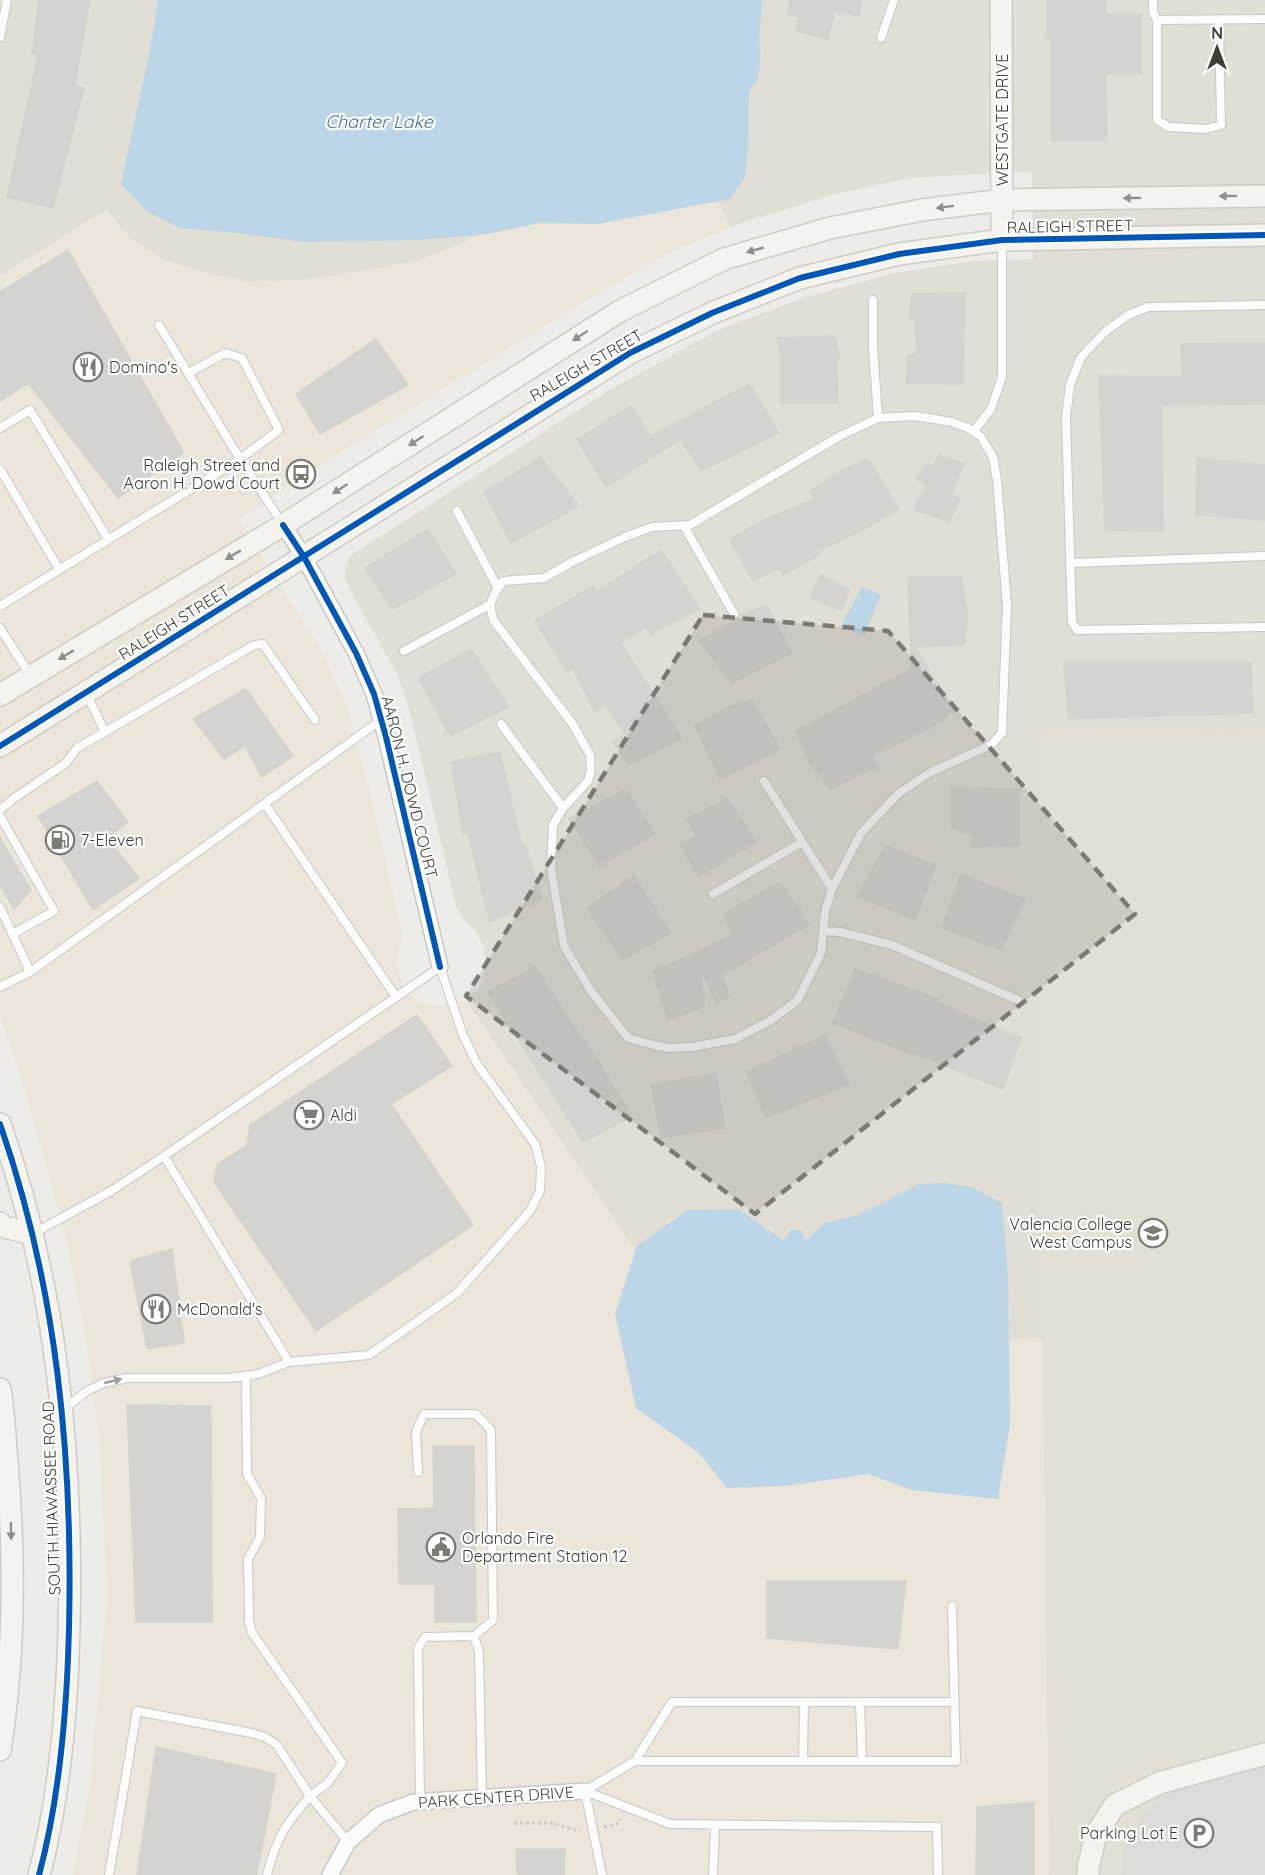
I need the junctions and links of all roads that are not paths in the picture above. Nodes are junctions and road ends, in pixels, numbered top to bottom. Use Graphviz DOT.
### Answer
graph roads {
  1 [pos="7,0"];
  2 [pos="894,0"];
  3 [pos="1001,0"];
  4 [pos="1153,0"];
  5 [pos="1265,18"];
  6 [pos="1219,19"];
  7 [pos="1157,20"];
  8 [pos="0,37"];
  9 [pos="881,38"];
  10 [pos="1265,196"];
  11 [pos="1003,200"];
  12 [pos="1265,235"];
  13 [pos="1002,240"];
  14 [pos="873,300"];
  15 [pos="1265,305"];
  16 [pos="159,325"];
  17 [pos="189,374"];
  18 [pos="878,418"];
  19 [pos="0,428"];
  20 [pos="974,431"];
  21 [pos="240,459"];
  22 [pos="0,469"];
  23 [pos="457,511"];
  24 [pos="283,525"];
  25 [pos="684,526"];
  26 [pos="108,539"];
  27 [pos="1265,556"];
  28 [pos="304,557"];
  29 [pos="1070,563"];
  30 [pos="59,569"];
  31 [pos="498,588"];
  32 [pos="491,604"];
  33 [pos="0,606"];
  34 [pos="734,614"];
  35 [pos="1265,627"];
  36 [pos="0,628"];
  37 [pos="404,651"];
  38 [pos="31,676"];
  39 [pos="86,692"];
  40 [pos="0,695"];
  41 [pos="315,720"];
  42 [pos="381,720"];
  43 [pos="501,724"];
  44 [pos="105,732"];
  45 [pos="0,746"];
  46 [pos="764,781"];
  47 [pos="265,804"];
  48 [pos="563,808"];
  49 [pos="0,810"];
  50 [pos="0,816"];
  51 [pos="802,842"];
  52 [pos="832,889"];
  53 [pos="713,894"];
  54 [pos="0,907"];
  55 [pos="823,931"];
  56 [pos="13,934"];
  57 [pos="440,967"];
  58 [pos="30,972"];
  59 [pos="0,987"];
  60 [pos="396,997"];
  61 [pos="1020,1001"];
  62 [pos="0,1124"];
  63 [pos="164,1156"];
  64 [pos="0,1223"];
  65 [pos="32,1234"];
  66 [pos="289,1362"];
  67 [pos="246,1377"];
  68 [pos="0,1389"];
  69 [pos="63,1410"];
  70 [pos="418,1472"];
  71 [pos="952,1606"];
  72 [pos="474,1636"];
  73 [pos="804,1702"];
  74 [pos="860,1702"];
  75 [pos="955,1702"];
  76 [pos="0,1750"];
  77 [pos="1265,1754"];
  78 [pos="635,1761"];
  79 [pos="803,1761"];
  80 [pos="862,1761"];
  81 [pos="585,1791"];
  82 [pos="310,1796"];
  83 [pos="482,1798"];
  84 [pos="420,1801"];
  85 [pos="715,1825"];
  86 [pos="348,1842"];
  87 [pos="39,1875"];
  88 [pos="110,1875"];
  89 [pos="267,1875"];
  90 [pos="330,1875"];
  91 [pos="602,1875"];
  92 [pos="713,1875"];
  93 [pos="938,1875"];
  94 [pos="1088,1875"];
  1 -- 8 [label="lane"];
  2 -- 9 [label="lane"];
  3 -- 11 [label="street, WESTGATE DRIVE"];
  4 -- 7 [label="lane"];
  5 -- 6 [label="lane"];
  6 -- 7 [label="lane"];
  6 -- 7 [label="lane"];
  10 -- 11 [label="street, RALEIGH STREET, one-way"];
  11 -- 13 [label="street, WESTGATE DRIVE"];
  11 -- 24 [label="street, RALEIGH STREET, one-way"];
  12 -- 13 [label="street, RALEIGH STREET"];
  13 -- 20 [label="lane"];
  13 -- 28 [label="street, RALEIGH STREET"];
  14 -- 18 [label="lane"];
  15 -- 29 [label="lane"];
  16 -- 17 [label="lane"];
  17 -- 21 [label="lane"];
  17 -- 21 [label="lane"];
  18 -- 20 [label="lane"];
  18 -- 25 [label="lane"];
  19 -- 26 [label="lane"];
  20 -- 52 [label="lane"];
  21 -- 24 [label="lane"];
  21 -- 26 [label="lane"];
  22 -- 30 [label="lane"];
  23 -- 31 [label="lane"];
  24 -- 28 [label="street, AARON H. DOWD COURT"];
  24 -- 38 [label="street, RALEIGH STREET, one-way"];
  25 -- 31 [label="lane"];
  25 -- 34 [label="lane"];
  26 -- 30 [label="lane"];
  27 -- 29 [label="lane"];
  28 -- 39 [label="street, RALEIGH STREET"];
  28 -- 42 [label="street, AARON H. DOWD COURT"];
  29 -- 35 [label="lane"];
  30 -- 33 [label="lane"];
  31 -- 32 [label="lane"];
  32 -- 37 [label="lane"];
  32 -- 48 [label="lane"];
  36 -- 38 [label="lane"];
  38 -- 40 [label="street, RALEIGH STREET"];
  39 -- 44 [label="lane"];
  39 -- 45 [label="street, RALEIGH STREET"];
  41 -- 44 [label="lane"];
  42 -- 47 [label="lane"];
  42 -- 57 [label="street, AARON H. DOWD COURT"];
  43 -- 48 [label="lane"];
  44 -- 49 [label="lane"];
  46 -- 51 [label="lane"];
  47 -- 58 [label="lane"];
  47 -- 60 [label="lane"];
  48 -- 55 [label="lane"];
  50 -- 56 [label="lane"];
  51 -- 52 [label="lane"];
  51 -- 53 [label="lane"];
  52 -- 55 [label="lane"];
  54 -- 56 [label="lane"];
  55 -- 61 [label="lane"];
  56 -- 58 [label="lane"];
  57 -- 60 [label="lane"];
  57 -- 66 [label="lane"];
  58 -- 59 [label="lane"];
  60 -- 63 [label="lane"];
  62 -- 65 [label="street, SOUTH HIAWASSEE ROAD"];
  63 -- 65 [label="lane"];
  63 -- 66 [label="lane"];
  64 -- 65 [label="street"];
  65 -- 69 [label="street, SOUTH HIAWASSEE ROAD"];
  66 -- 67 [label="lane"];
  69 -- 67 [label="lane, one-way"];
  67 -- 82 [label="lane"];
  68 -- 76 [label="street, one-way"];
  69 -- 87 [label="street, SOUTH HIAWASSEE ROAD"];
  70 -- 72 [label="lane"];
  71 -- 75 [label="lane"];
  72 -- 83 [label="lane"];
  72 -- 84 [label="lane"];
  73 -- 74 [label="lane"];
  73 -- 78 [label="lane"];
  73 -- 79 [label="lane"];
  74 -- 75 [label="lane"];
  74 -- 80 [label="lane"];
  75 -- 80 [label="lane"];
  77 -- 94 [label="street"];
  78 -- 79 [label="lane"];
  78 -- 81 [label="lane"];
  79 -- 80 [label="lane"];
  81 -- 83 [label="street, PARK CENTER DRIVE"];
  81 -- 85 [label="lane"];
  81 -- 91 [label="lane"];
  82 -- 86 [label="lane"];
  82 -- 88 [label="lane"];
  82 -- 89 [label="lane"];
  83 -- 84 [label="street, PARK CENTER DRIVE"];
  84 -- 86 [label="street, PARK CENTER DRIVE"];
  85 -- 92 [label="lane"];
  85 -- 93 [label="lane"];
  86 -- 90 [label="street, PARK CENTER DRIVE"];
}
